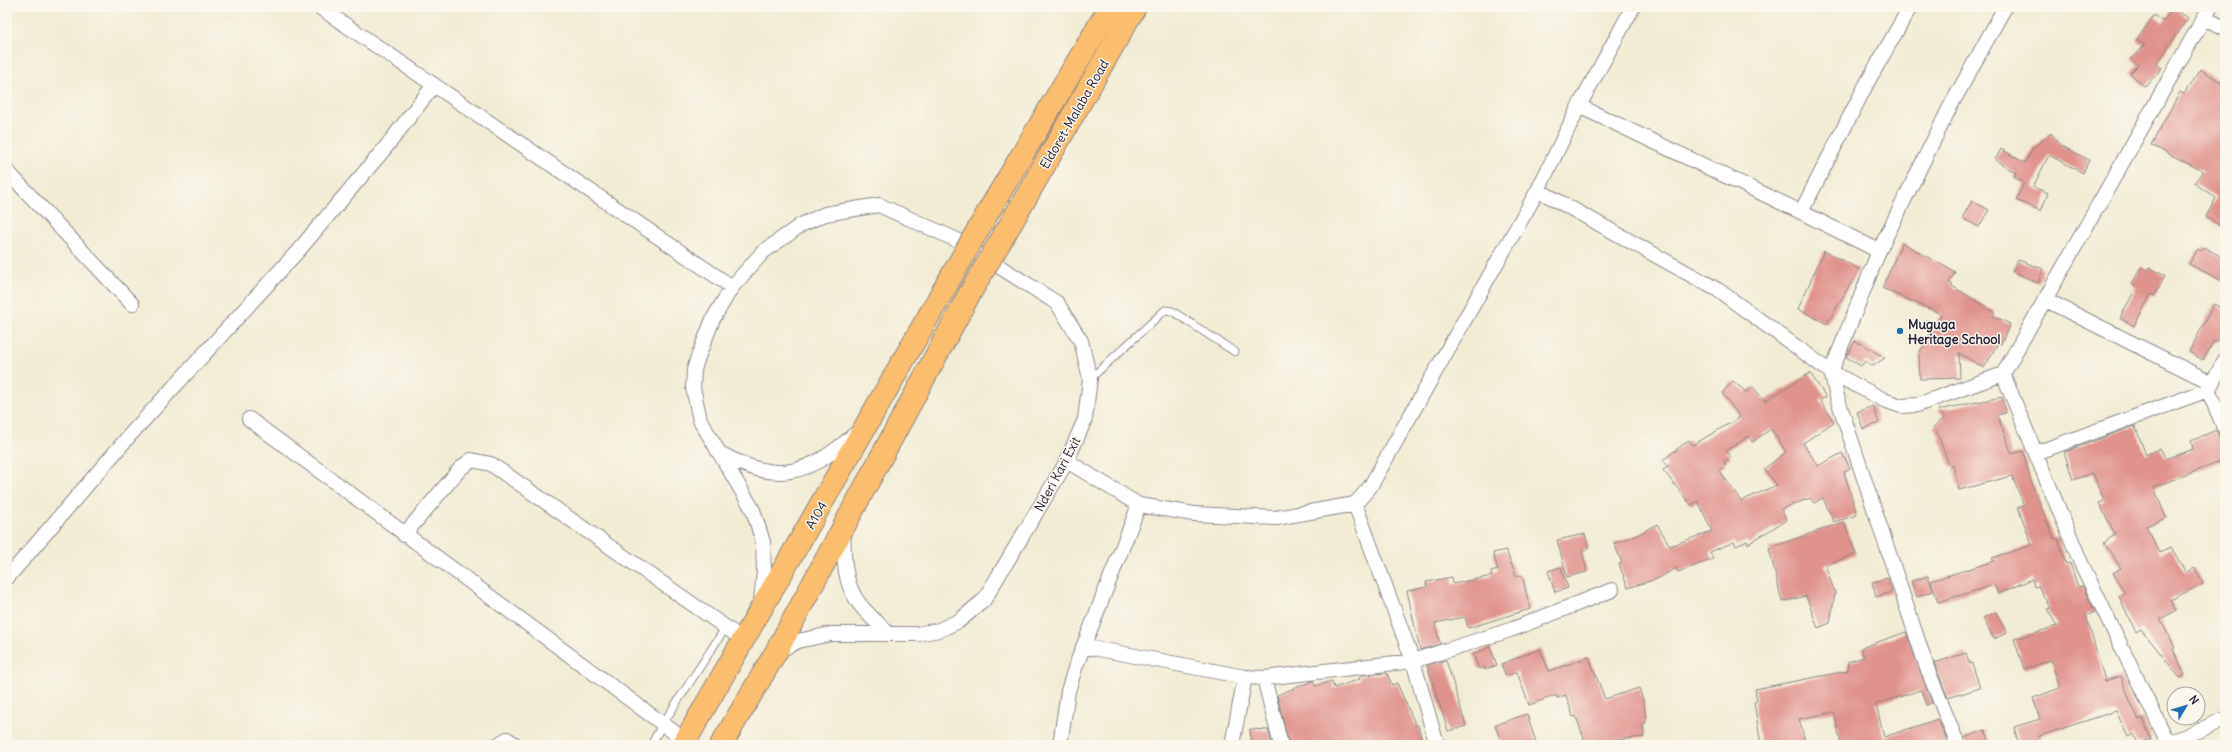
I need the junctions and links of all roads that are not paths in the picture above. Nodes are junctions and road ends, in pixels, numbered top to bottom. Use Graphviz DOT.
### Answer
graph roads {
  1 [pos="319,7"];
  2 [pos="1110,7"];
  3 [pos="1135,7"];
  4 [pos="1633,7"];
  5 [pos="1910,7"];
  6 [pos="2005,7"];
  7 [pos="2207,12"];
  8 [pos="2225,28"];
  9 [pos="434,85"];
  10 [pos="1579,106"];
  11 [pos="7,171"];
  12 [pos="1538,190"];
  13 [pos="1801,212"];
  14 [pos="1879,251"];
  15 [pos="947,284"];
  16 [pos="732,286"];
  17 [pos="2046,300"];
  18 [pos="132,304"];
  19 [pos="1235,352"];
  20 [pos="2225,360"];
  21 [pos="1831,372"];
  22 [pos="2003,374"];
  23 [pos="1090,379"];
  24 [pos="2210,386"];
  25 [pos="249,419"];
  26 [pos="868,423"];
  27 [pos="2225,428"];
  28 [pos="718,452"];
  29 [pos="2036,453"];
  30 [pos="1067,461"];
  31 [pos="1355,504"];
  32 [pos="1139,505"];
  33 [pos="843,528"];
  34 [pos="404,535"];
  35 [pos="7,578"];
  36 [pos="1612,590"];
  37 [pos="759,614"];
  38 [pos="726,627"];
  39 [pos="888,633"];
  40 [pos="744,640"];
  41 [pos="1083,646"];
  42 [pos="776,652"];
  43 [pos="1413,661"];
  44 [pos="1245,677"];
  45 [pos="1264,678"];
  46 [pos="2225,719"];
  47 [pos="662,725"];
  48 [pos="684,743"];
  49 [pos="497,745"];
  50 [pos="516,745"];
  51 [pos="651,745"];
  52 [pos="721,745"];
  53 [pos="1060,745"];
  54 [pos="1232,745"];
  55 [pos="1281,745"];
  56 [pos="1436,745"];
  57 [pos="1958,745"];
  58 [pos="2167,745"];
  1 -- 9 [label="street"];
  2 -- 15 [label="highway, Eldoret-Malaba Road, bridge"];
  3 -- 33 [label="highway, Eldoret-Malaba Road, bridge"];
  4 -- 10 [label="street"];
  5 -- 13 [label="street"];
  6 -- 14 [label="street"];
  7 -- 8 [label="street"];
  7 -- 17 [label="street"];
  9 -- 16 [label="street"];
  9 -- 35 [label="street"];
  10 -- 12 [label="street"];
  10 -- 13 [label="street"];
  11 -- 18 [label="street"];
  12 -- 21 [label="street"];
  12 -- 31 [label="street"];
  13 -- 14 [label="street"];
  14 -- 21 [label="street"];
  15 -- 26 [label="highway, A104"];
  16 -- 23 [label="street, Nderi Kari Exit"];
  16 -- 28 [label="street"];
  17 -- 22 [label="street"];
  17 -- 24 [label="street"];
  19 -- 23 [label="lane"];
  20 -- 24 [label="street"];
  21 -- 22 [label="street"];
  21 -- 57 [label="street"];
  22 -- 29 [label="street"];
  23 -- 30 [label="street, Nderi Kari Exit"];
  24 -- 27 [label="street"];
  24 -- 29 [label="street"];
  25 -- 34 [label="street"];
  26 -- 28 [label="street"];
  26 -- 37 [label="highway, A104"];
  28 -- 37 [label="street"];
  29 -- 58 [label="street"];
  30 -- 32 [label="street"];
  30 -- 39 [label="street, Nderi Kari Exit"];
  31 -- 32 [label="street"];
  31 -- 43 [label="street"];
  32 -- 41 [label="street"];
  33 -- 39 [label="street"];
  33 -- 42 [label="highway, Eldoret-Malaba Road"];
  34 -- 38 [label="street"];
  34 -- 47 [label="street"];
  36 -- 43 [label="street"];
  37 -- 40 [label="highway, A104"];
  38 -- 40 [label="street"];
  38 -- 47 [label="lane"];
  39 -- 42 [label="street, Nderi Kari Exit"];
  40 -- 48 [label="highway, A104"];
  41 -- 44 [label="street"];
  41 -- 53 [label="street"];
  42 -- 52 [label="highway, Eldoret-Malaba Road"];
  43 -- 45 [label="street"];
  43 -- 56 [label="street"];
  44 -- 45 [label="street"];
  44 -- 54 [label="street"];
  45 -- 55 [label="street"];
  46 -- 58 [label="street"];
  47 -- 48 [label="street"];
  47 -- 51 [label="lane"];
  49 -- 50 [label="street"];
}
